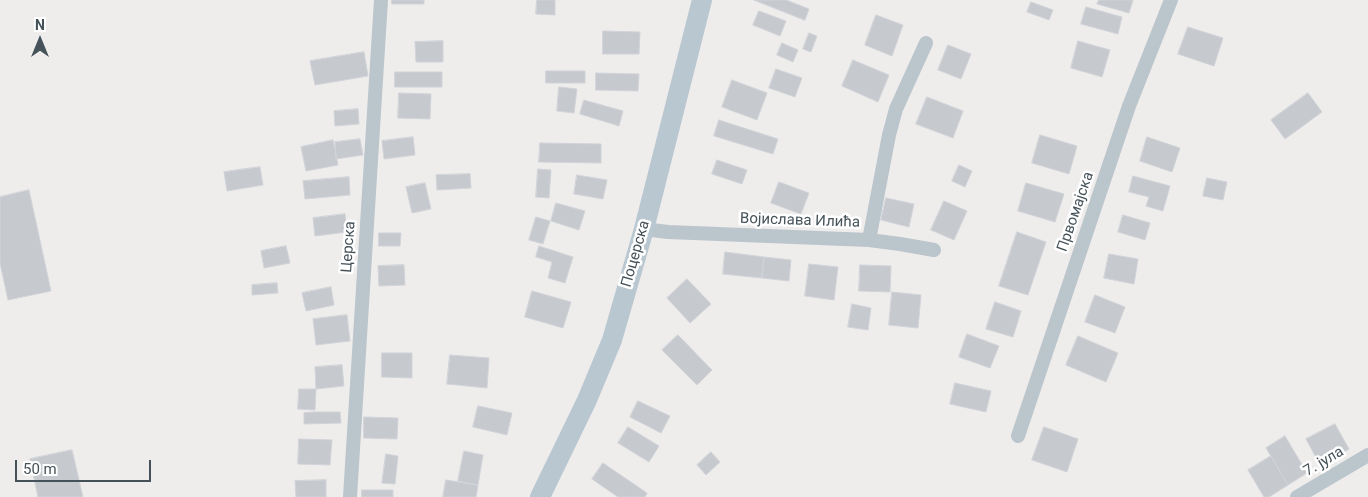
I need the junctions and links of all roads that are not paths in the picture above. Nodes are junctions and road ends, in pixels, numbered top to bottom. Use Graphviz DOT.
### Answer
graph roads {
  1 [pos="381,0"];
  2 [pos="702,0"];
  3 [pos="1171,0"];
  4 [pos="926,42"];
  5 [pos="644,229"];
  6 [pos="869,240"];
  7 [pos="934,250"];
  8 [pos="1018,436"];
  9 [pos="1368,455"];
  10 [pos="350,497"];
  11 [pos="540,497"];
  12 [pos="1297,497"];
  1 -- 10 [label="street, Церска"];
  2 -- 5 [label="main road, Поцерска"];
  3 -- 8 [label="street, Првомајска"];
  4 -- 6 [label="street, Војислава Илића"];
  5 -- 6 [label="street, Војислава Илића"];
  5 -- 11 [label="main road, Поцерска"];
  6 -- 7 [label="street"];
  9 -- 12 [label="street, 7. јула"];
}
